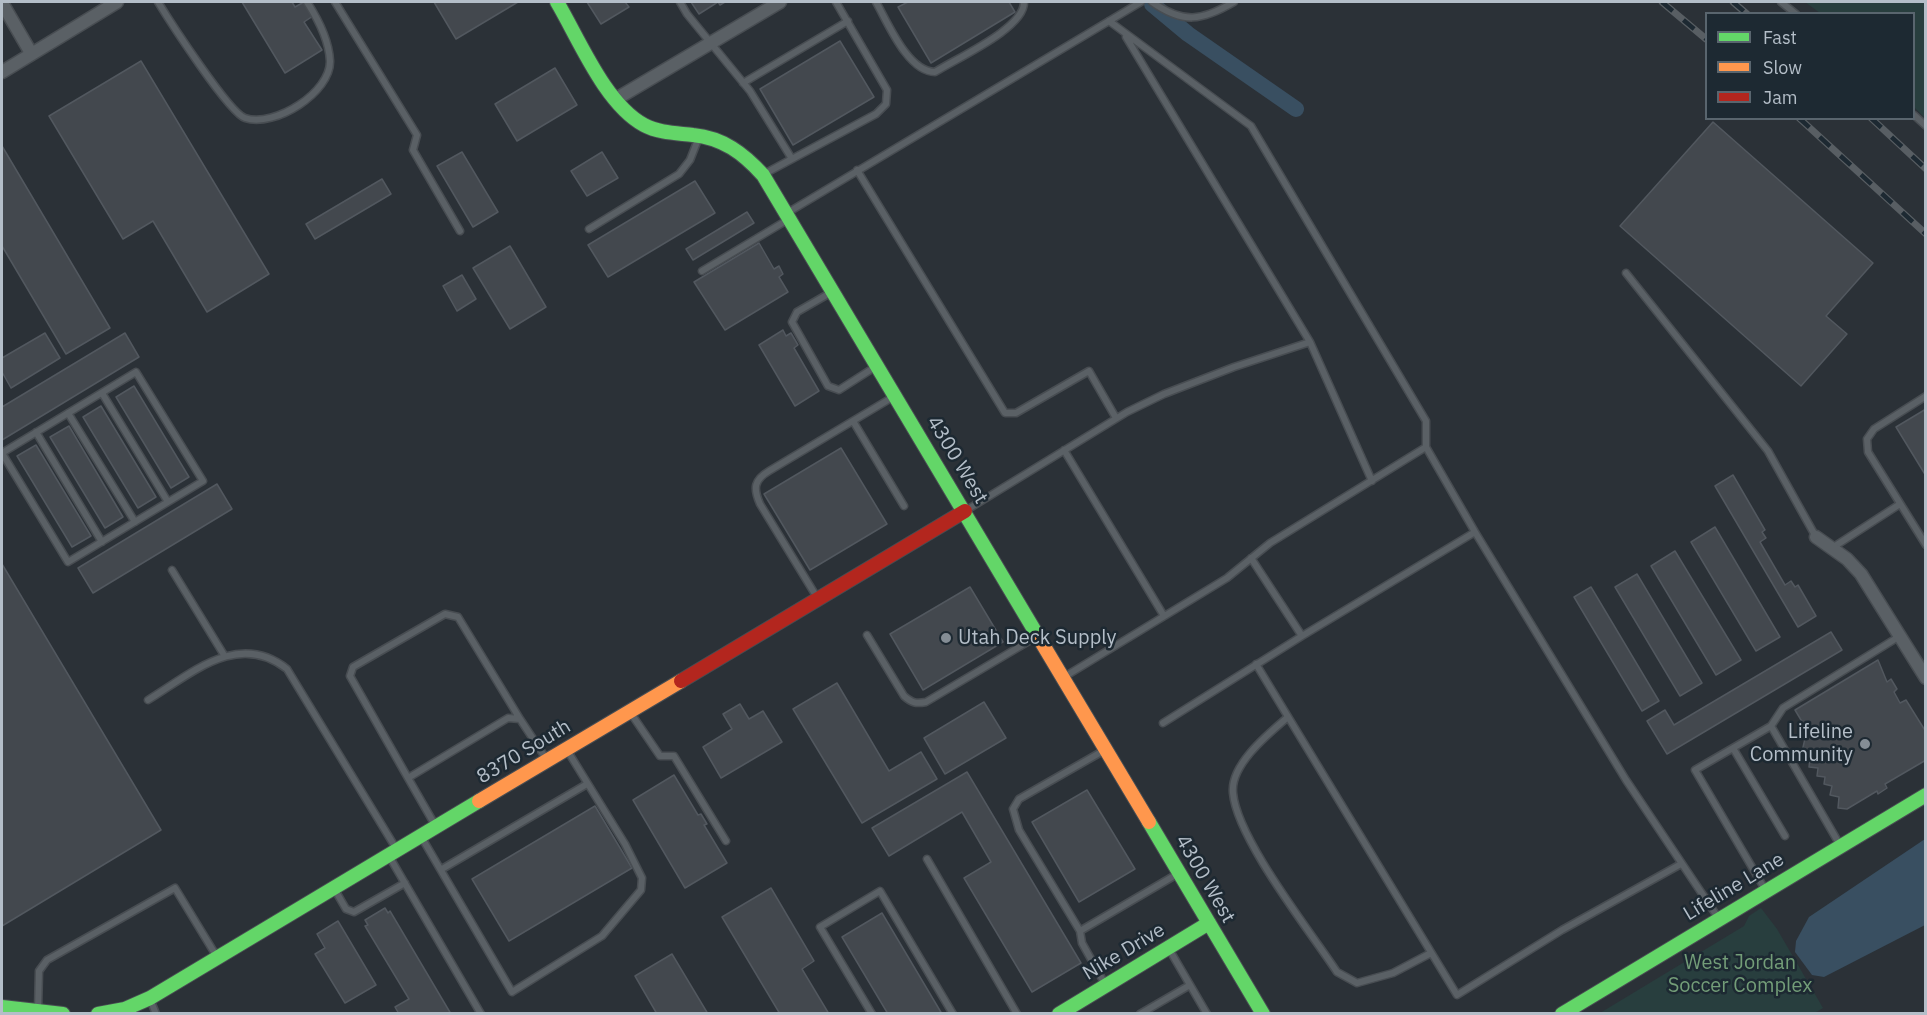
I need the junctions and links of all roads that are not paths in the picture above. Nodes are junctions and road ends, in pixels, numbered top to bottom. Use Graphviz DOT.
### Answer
graph roads {
  1 [pos="117,2"];
  2 [pos="158,2"];
  3 [pos="307,2"];
  4 [pos="335,2"];
  5 [pos="557,2"];
  6 [pos="680,2"];
  7 [pos="780,2"];
  8 [pos="836,2"];
  9 [pos="878,2"];
  10 [pos="1024,2"];
  11 [pos="1141,2"];
  12 [pos="1152,2"];
  13 [pos="1234,2"];
  14 [pos="1781,2"];
  15 [pos="2,3"];
  16 [pos="1794,12"];
  17 [pos="848,21"];
  18 [pos="1108,21"];
  19 [pos="1124,34"];
  20 [pos="710,43"];
  21 [pos="31,53"];
  22 [pos="2,72"];
  23 [pos="743,84"];
  24 [pos="616,99"];
  25 [pos="699,137"];
  26 [pos="792,159"];
  27 [pos="857,170"];
  28 [pos="763,175"];
  29 [pos="788,216"];
  30 [pos="589,229"];
  31 [pos="460,231"];
  32 [pos="702,271"];
  33 [pos="1626,273"];
  34 [pos="833,291"];
  35 [pos="1310,342"];
  36 [pos="878,365"];
  37 [pos="102,393"];
  38 [pos="896,395"];
  39 [pos="1926,396"];
  40 [pos="68,413"];
  41 [pos="1116,418"];
  42 [pos="853,421"];
  43 [pos="36,432"];
  44 [pos="1426,447"];
  45 [pos="1064,450"];
  46 [pos="2,453"];
  47 [pos="1372,481"];
  48 [pos="168,502"];
  49 [pos="1900,504"];
  50 [pos="904,506"];
  51 [pos="965,511"];
  52 [pos="135,522"];
  53 [pos="1475,532"];
  54 [pos="1816,537"];
  55 [pos="102,542"];
  56 [pos="1926,545"];
  57 [pos="1832,548"];
  58 [pos="1251,558"];
  59 [pos="172,570"];
  60 [pos="818,599"];
  61 [pos="1164,616"];
  62 [pos="867,635"];
  63 [pos="1039,636"];
  64 [pos="1302,636"];
  65 [pos="1900,636"];
  66 [pos="224,655"];
  67 [pos="1256,664"];
  68 [pos="1063,677"];
  69 [pos="1926,678"];
  70 [pos="148,700"];
  71 [pos="629,712"];
  72 [pos="1288,717"];
  73 [pos="520,719"];
  74 [pos="1162,723"];
  75 [pos="1771,726"];
  76 [pos="1733,748"];
  77 [pos="1106,749"];
  78 [pos="566,750"];
  79 [pos="548,761"];
  80 [pos="408,778"];
  81 [pos="587,784"];
  82 [pos="1926,795"];
  83 [pos="437,827"];
  84 [pos="1785,836"];
  85 [pos="421,837"];
  86 [pos="726,841"];
  87 [pos="1841,846"];
  88 [pos="393,853"];
  89 [pos="927,859"];
  90 [pos="1681,864"];
  91 [pos="442,869"];
  92 [pos="1179,873"];
  93 [pos="405,883"];
  94 [pos="334,889"];
  95 [pos="1767,891"];
  96 [pos="1719,919"];
  97 [pos="1209,923"];
  98 [pos="1080,931"];
  99 [pos="1168,948"];
  100 [pos="1431,953"];
  101 [pos="218,958"];
  102 [pos="1106,985"];
  103 [pos="1190,985"];
  104 [pos="150,998"];
  105 [pos="2,1007"];
  106 [pos="39,1012"];
  107 [pos="1060,1013"];
  108 [pos="63,1014"];
  109 [pos="98,1014"];
  110 [pos="156,1014"];
  111 [pos="481,1014"];
  112 [pos="872,1014"];
  113 [pos="953,1014"];
  114 [pos="1017,1014"];
  115 [pos="1140,1014"];
  116 [pos="1207,1014"];
  117 [pos="1263,1014"];
  118 [pos="1562,1014"];
  1 -- 21 [label="street"];
  2 -- 3 [label="lane"];
  4 -- 31 [label="lane"];
  5 -- 24 [label="street, 4300 West"];
  6 -- 20 [label="lane"];
  7 -- 20 [label="street"];
  8 -- 17 [label="lane"];
  9 -- 10 [label="lane"];
  11 -- 18 [label="lane"];
  12 -- 13 [label="lane"];
  14 -- 16 [label="lane"];
  15 -- 21 [label="street"];
  17 -- 23 [label="lane"];
  17 -- 26 [label="lane"];
  18 -- 19 [label="lane"];
  18 -- 27 [label="lane"];
  19 -- 35 [label="lane"];
  19 -- 44 [label="lane"];
  20 -- 23 [label="lane"];
  20 -- 24 [label="street"];
  21 -- 22 [label="street"];
  23 -- 26 [label="lane"];
  24 -- 25 [label="street, 4300 West"];
  25 -- 28 [label="street, 4300 West"];
  25 -- 30 [label="lane"];
  26 -- 28 [label="lane"];
  27 -- 29 [label="lane"];
  27 -- 41 [label="lane"];
  28 -- 29 [label="street, 4300 West"];
  29 -- 32 [label="lane"];
  29 -- 34 [label="street, 4300 West"];
  33 -- 54 [label="lane"];
  34 -- 36 [label="street, 4300 West"];
  34 -- 36 [label="lane"];
  35 -- 41 [label="lane"];
  35 -- 47 [label="lane"];
  36 -- 38 [label="street, 4300 West"];
  37 -- 40 [label="lane"];
  37 -- 48 [label="lane"];
  37 -- 48 [label="lane"];
  38 -- 42 [label="lane"];
  38 -- 51 [label="street, 4300 West"];
  39 -- 49 [label="lane"];
  40 -- 43 [label="lane"];
  40 -- 52 [label="lane"];
  41 -- 45 [label="lane"];
  42 -- 50 [label="lane"];
  42 -- 60 [label="lane"];
  43 -- 46 [label="lane"];
  43 -- 55 [label="lane"];
  44 -- 47 [label="lane"];
  44 -- 53 [label="lane"];
  45 -- 51 [label="lane"];
  45 -- 61 [label="lane"];
  46 -- 55 [label="lane"];
  47 -- 58 [label="lane"];
  48 -- 52 [label="lane"];
  49 -- 56 [label="lane"];
  49 -- 57 [label="lane"];
  51 -- 60 [label="street, 8370 South"];
  51 -- 63 [label="street, 4300 West"];
  52 -- 55 [label="lane"];
  53 -- 64 [label="lane"];
  53 -- 90 [label="lane"];
  54 -- 57 [label="street"];
  57 -- 65 [label="street"];
  58 -- 61 [label="lane"];
  58 -- 64 [label="lane"];
  59 -- 66 [label="lane"];
  60 -- 71 [label="street, 8370 South"];
  61 -- 68 [label="lane"];
  62 -- 63 [label="lane"];
  63 -- 68 [label="street, 4300 West"];
  64 -- 67 [label="lane"];
  65 -- 69 [label="street"];
  65 -- 75 [label="lane"];
  66 -- 70 [label="lane"];
  66 -- 88 [label="lane"];
  67 -- 72 [label="lane"];
  67 -- 74 [label="lane"];
  68 -- 77 [label="street, 4300 West"];
  71 -- 78 [label="street, 8370 South"];
  71 -- 86 [label="lane"];
  72 -- 100 [label="lane"];
  72 -- 100 [label="lane"];
  73 -- 79 [label="lane"];
  73 -- 80 [label="lane"];
  73 -- 80 [label="lane"];
  75 -- 76 [label="lane"];
  75 -- 87 [label="lane"];
  76 -- 84 [label="lane"];
  76 -- 95 [label="lane"];
  77 -- 92 [label="street, 4300 West"];
  77 -- 98 [label="lane"];
  78 -- 79 [label="street, 8370 South"];
  78 -- 81 [label="lane"];
  79 -- 83 [label="street, 8370 South"];
  80 -- 83 [label="lane"];
  81 -- 91 [label="lane"];
  81 -- 91 [label="lane"];
  82 -- 87 [label="street, Lifeline Lane"];
  83 -- 85 [label="street, 8370 South"];
  85 -- 88 [label="street, 8370 South"];
  85 -- 91 [label="lane"];
  87 -- 95 [label="street, Lifeline Lane"];
  88 -- 93 [label="lane"];
  88 -- 94 [label="street, 8370 South"];
  89 -- 114 [label="lane"];
  90 -- 96 [label="lane"];
  90 -- 100 [label="lane"];
  92 -- 97 [label="street, 4300 West"];
  92 -- 98 [label="lane"];
  93 -- 94 [label="lane"];
  93 -- 111 [label="lane"];
  94 -- 101 [label="street, 8370 South"];
  95 -- 96 [label="street, Lifeline Lane"];
  96 -- 118 [label="street, Lifeline Lane"];
  97 -- 99 [label="street, Nike Drive"];
  97 -- 117 [label="street, 4300 West"];
  98 -- 102 [label="lane"];
  99 -- 102 [label="street, Nike Drive"];
  99 -- 103 [label="lane"];
  101 -- 104 [label="street, 8370 South"];
  101 -- 106 [label="lane"];
  102 -- 107 [label="street, Nike Drive"];
  103 -- 115 [label="lane"];
  103 -- 116 [label="lane"];
  104 -- 109 [label="street, 8370 South"];
  104 -- 110 [label="lane"];
  105 -- 106 [label="street"];
  106 -- 108 [label="street"];
  112 -- 113 [label="lane"];
}
